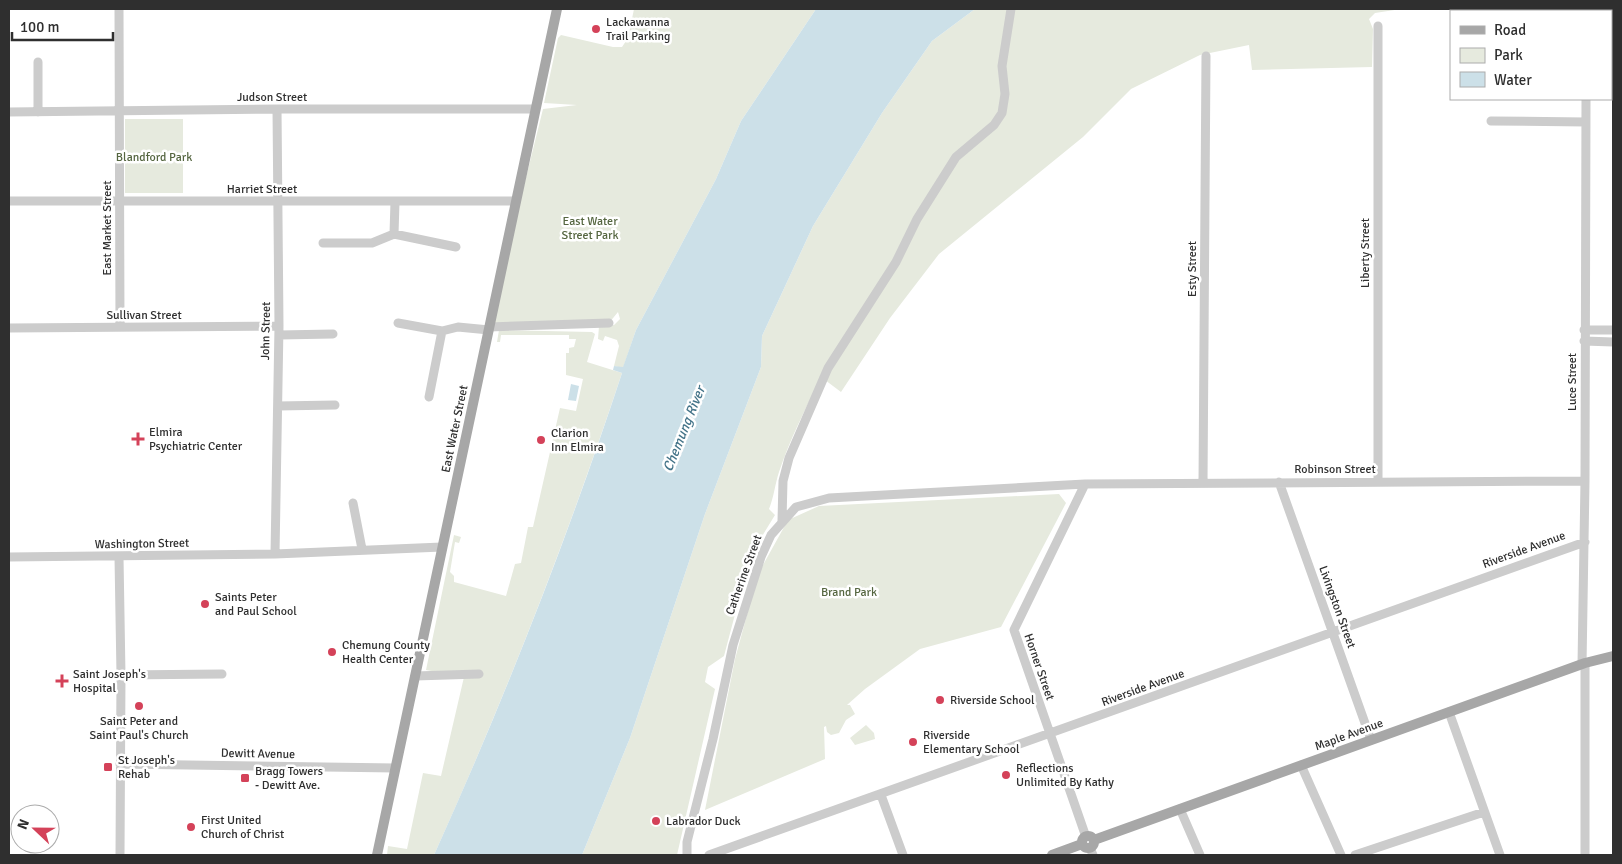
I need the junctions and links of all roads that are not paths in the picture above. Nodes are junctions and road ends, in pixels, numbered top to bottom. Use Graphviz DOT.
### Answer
graph roads {
  1 [pos="119,9"];
  2 [pos="557,9"];
  3 [pos="1011,9"];
  4 [pos="1378,26"];
  5 [pos="1206,56"];
  6 [pos="38,62"];
  7 [pos="1586,100"];
  8 [pos="277,109"];
  9 [pos="535,109"];
  10 [pos="119,111"];
  11 [pos="9,112"];
  12 [pos="38,112"];
  13 [pos="1491,121"];
  14 [pos="1586,122"];
  15 [pos="119,200"];
  16 [pos="9,201"];
  17 [pos="279,201"];
  18 [pos="516,201"];
  19 [pos="395,202"];
  20 [pos="394,234"];
  21 [pos="323,242"];
  22 [pos="456,247"];
  23 [pos="398,323"];
  24 [pos="609,323"];
  25 [pos="9,328"];
  26 [pos="120,328"];
  27 [pos="489,328"];
  28 [pos="1584,330"];
  29 [pos="1613,330"];
  30 [pos="279,331"];
  31 [pos="442,331"];
  32 [pos="333,334"];
  33 [pos="1584,341"];
  34 [pos="1613,342"];
  35 [pos="430,397"];
  36 [pos="335,405"];
  37 [pos="278,406"];
  38 [pos="1378,481"];
  39 [pos="1585,481"];
  40 [pos="1279,482"];
  41 [pos="1203,483"];
  42 [pos="1085,484"];
  43 [pos="353,503"];
  44 [pos="782,520"];
  45 [pos="1584,542"];
  46 [pos="442,547"];
  47 [pos="362,549"];
  48 [pos="275,554"];
  49 [pos="9,557"];
  50 [pos="119,557"];
  51 [pos="1333,633"];
  52 [pos="1613,656"];
  53 [pos="1584,664"];
  54 [pos="222,674"];
  55 [pos="478,674"];
  56 [pos="121,675"];
  57 [pos="415,676"];
  58 [pos="1449,712"];
  59 [pos="1049,735"];
  60 [pos="1371,740"];
  61 [pos="120,764"];
  62 [pos="1301,765"];
  63 [pos="395,768"];
  64 [pos="881,795"];
  65 [pos="1180,810"];
  66 [pos="1484,812"];
  67 [pos="1089,845"];
  68 [pos="120,855"];
  69 [pos="377,855"];
  70 [pos="687,855"];
  71 [pos="709,855"];
  72 [pos="903,855"];
  73 [pos="1052,855"];
  74 [pos="1200,855"];
  75 [pos="1341,855"];
  76 [pos="1355,855"];
  77 [pos="1500,855"];
  78 [pos="1585,855"];
  1 -- 10 [label="street, East Market Street"];
  2 -- 9 [label="main road, East Water Street"];
  3 -- 44 [label="street"];
  4 -- 38 [label="street, Liberty Street"];
  5 -- 41 [label="street, Esty Street"];
  6 -- 12 [label="street"];
  7 -- 14 [label="street, Luce Street"];
  8 -- 9 [label="street, Judson Street"];
  8 -- 10 [label="street, Judson Street"];
  8 -- 17 [label="street, John Street"];
  9 -- 18 [label="main road, East Water Street"];
  10 -- 12 [label="street, Judson Street"];
  10 -- 15 [label="street, East Market Street"];
  11 -- 12 [label="street, Judson Street"];
  13 -- 14 [label="street"];
  14 -- 28 [label="street, Luce Street"];
  15 -- 16 [label="street, Harriet Street"];
  15 -- 17 [label="street, Harriet Street"];
  15 -- 26 [label="street, East Market Street"];
  17 -- 19 [label="street, Harriet Street"];
  17 -- 30 [label="street, John Street"];
  18 -- 19 [label="street, Harriet Street"];
  18 -- 27 [label="main road, East Water Street"];
  19 -- 20 [label="street"];
  20 -- 21 [label="street"];
  20 -- 22 [label="street"];
  23 -- 31 [label="street"];
  24 -- 27 [label="street"];
  25 -- 26 [label="street, Sullivan Street"];
  26 -- 30 [label="street, Sullivan Street"];
  27 -- 31 [label="street"];
  27 -- 46 [label="main road, East Water Street"];
  28 -- 29 [label="street"];
  28 -- 33 [label="street, Luce Street"];
  30 -- 32 [label="street, Sullivan Street"];
  30 -- 37 [label="street, John Street"];
  31 -- 35 [label="street"];
  33 -- 34 [label="street"];
  33 -- 39 [label="street, Luce Street"];
  36 -- 37 [label="street"];
  37 -- 48 [label="street, John Street"];
  38 -- 39 [label="street, Robinson Street"];
  38 -- 40 [label="street, Robinson Street"];
  39 -- 45 [label="street, Luce Street"];
  40 -- 41 [label="street, Robinson Street"];
  40 -- 51 [label="street, Livingston Street"];
  41 -- 42 [label="street, Robinson Street"];
  42 -- 44 [label="street, Catherine Street"];
  42 -- 59 [label="street, Horner Street"];
  43 -- 47 [label="street"];
  44 -- 70 [label="street, Catherine Street"];
  45 -- 51 [label="street, Riverside Avenue"];
  45 -- 53 [label="street, Luce Street"];
  46 -- 47 [label="street, Washington Street"];
  46 -- 57 [label="main road, East Water Street"];
  47 -- 48 [label="street, Washington Street"];
  48 -- 50 [label="street, Washington Street"];
  49 -- 50 [label="street, Washington Street"];
  50 -- 56 [label="street"];
  51 -- 59 [label="street, Riverside Avenue"];
  51 -- 60 [label="street, Livingston Street"];
  52 -- 53 [label="main road, Maple Avenue"];
  53 -- 58 [label="main road, Maple Avenue"];
  53 -- 78 [label="street, Luce Street"];
  54 -- 56 [label="street"];
  55 -- 57 [label="street"];
  56 -- 61 [label="street"];
  57 -- 63 [label="main road, East Water Street"];
  58 -- 60 [label="main road, Maple Avenue"];
  58 -- 66 [label="street"];
  59 -- 64 [label="street, Riverside Avenue"];
  59 -- 67 [label="street, Horner Street"];
  60 -- 62 [label="main road, Maple Avenue"];
  61 -- 63 [label="street, Dewitt Avenue"];
  61 -- 68 [label="street"];
  62 -- 65 [label="main road, Maple Avenue"];
  62 -- 75 [label="street"];
  63 -- 69 [label="main road, East Water Street"];
  64 -- 71 [label="street, Riverside Avenue"];
  64 -- 72 [label="street"];
  65 -- 67 [label="main road, Maple Avenue"];
  65 -- 74 [label="street"];
  66 -- 76 [label="street"];
  66 -- 77 [label="street"];
  67 -- 73 [label="main road, Maple Avenue"];
}
